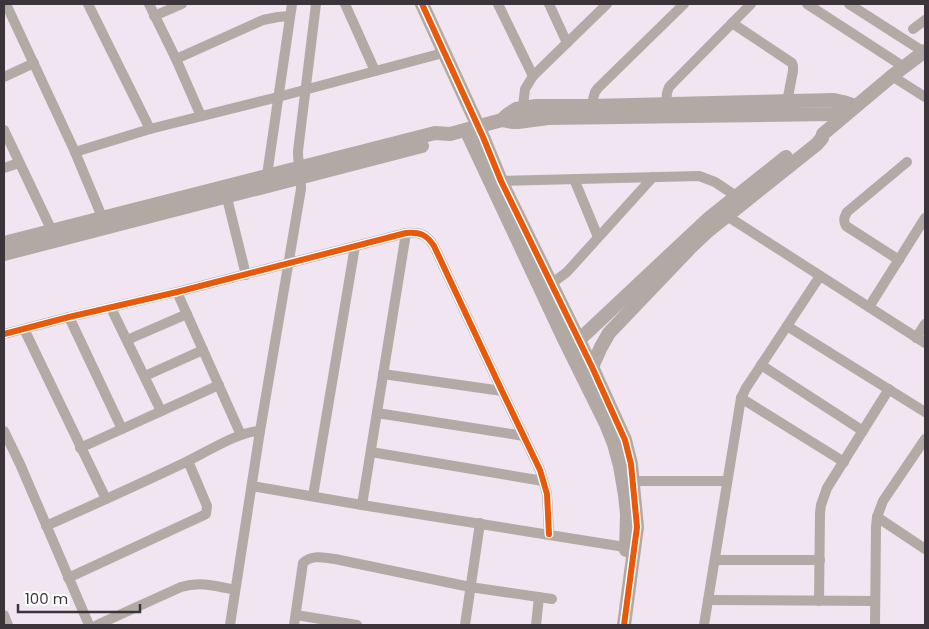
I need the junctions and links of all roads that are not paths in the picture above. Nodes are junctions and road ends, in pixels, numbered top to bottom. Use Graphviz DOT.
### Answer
graph roads {
  1 [pos="6,4"];
  2 [pos="88,4"];
  3 [pos="149,4"];
  4 [pos="182,4"];
  5 [pos="292,4"];
  6 [pos="316,4"];
  7 [pos="345,4"];
  8 [pos="422,4"];
  9 [pos="498,4"];
  10 [pos="549,4"];
  11 [pos="684,4"];
  12 [pos="751,4"];
  13 [pos="807,4"];
  14 [pos="850,4"];
  15 [pos="605,5"];
  16 [pos="154,16"];
  17 [pos="290,16"];
  18 [pos="925,20"];
  19 [pos="14,21"];
  20 [pos="732,23"];
  21 [pos="4,25"];
  22 [pos="913,29"];
  23 [pos="567,43"];
  24 [pos="925,51"];
  25 [pos="443,53"];
  26 [pos="176,59"];
  27 [pos="34,63"];
  28 [pos="904,67"];
  29 [pos="375,71"];
  30 [pos="533,76"];
  31 [pos="892,76"];
  32 [pos="4,77"];
  33 [pos="305,90"];
  34 [pos="278,97"];
  35 [pos="925,98"];
  36 [pos="787,102"];
  37 [pos="666,104"];
  38 [pos="591,106"];
  39 [pos="855,106"];
  40 [pos="523,107"];
  41 [pos="201,116"];
  42 [pos="502,120"];
  43 [pos="472,128"];
  44 [pos="150,129"];
  45 [pos="4,130"];
  46 [pos="823,134"];
  47 [pos="75,152"];
  48 [pos="907,162"];
  49 [pos="19,163"];
  50 [pos="4,168"];
  51 [pos="300,173"];
  52 [pos="653,177"];
  53 [pos="574,179"];
  54 [pos="501,180"];
  55 [pos="268,181"];
  56 [pos="225,192"];
  57 [pos="736,196"];
  58 [pos="727,216"];
  59 [pos="925,218"];
  60 [pos="105,223"];
  61 [pos="52,231"];
  62 [pos="406,233"];
  63 [pos="598,237"];
  64 [pos="4,243"];
  65 [pos="355,246"];
  66 [pos="4,254"];
  67 [pos="899,260"];
  68 [pos="287,264"];
  69 [pos="246,275"];
  70 [pos="820,276"];
  71 [pos="551,284"];
  72 [pos="177,292"];
  73 [pos="869,307"];
  74 [pos="111,308"];
  75 [pos="187,314"];
  76 [pos="70,317"];
  77 [pos="925,324"];
  78 [pos="787,326"];
  79 [pos="24,329"];
  80 [pos="4,334"];
  81 [pos="127,340"];
  82 [pos="921,341"];
  83 [pos="203,350"];
  84 [pos="579,350"];
  85 [pos="761,365"];
  86 [pos="592,367"];
  87 [pos="383,374"];
  88 [pos="145,376"];
  89 [pos="219,385"];
  90 [pos="889,389"];
  91 [pos="502,391"];
  92 [pos="741,398"];
  93 [pos="161,411"];
  94 [pos="925,412"];
  95 [pos="377,413"];
  96 [pos="122,429"];
  97 [pos="4,431"];
  98 [pos="260,431"];
  99 [pos="863,431"];
  100 [pos="241,435"];
  101 [pos="524,436"];
  102 [pos="925,439"];
  103 [pos="80,448"];
  104 [pos="371,452"];
  105 [pos="188,461"];
  106 [pos="844,462"];
  107 [pos="544,481"];
  108 [pos="634,481"];
  109 [pos="727,481"];
  110 [pos="252,486"];
  111 [pos="313,496"];
  112 [pos="106,499"];
  113 [pos="362,505"];
  114 [pos="877,517"];
  115 [pos="480,523"];
  116 [pos="46,526"];
  117 [pos="549,534"];
  118 [pos="631,548"];
  119 [pos="925,549"];
  120 [pos="714,560"];
  121 [pos="820,560"];
  122 [pos="68,578"];
  123 [pos="470,586"];
  124 [pos="235,590"];
  125 [pos="539,597"];
  126 [pos="552,599"];
  127 [pos="708,600"];
  128 [pos="819,601"];
  129 [pos="875,601"];
  130 [pos="4,615"];
  131 [pos="295,620"];
  132 [pos="8,625"];
  133 [pos="89,625"];
  134 [pos="98,625"];
  135 [pos="230,625"];
  136 [pos="357,625"];
  137 [pos="465,625"];
  138 [pos="536,625"];
  139 [pos="615,625"];
  140 [pos="624,625"];
  141 [pos="704,625"];
  142 [pos="875,625"];
  1 -- 19 [label="street"];
  2 -- 44 [label="street"];
  3 -- 16 [label="street"];
  4 -- 16 [label="street"];
  5 -- 17 [label="street"];
  6 -- 33 [label="street"];
  7 -- 29 [label="street"];
  8 -- 25 [label="street"];
  9 -- 30 [label="street"];
  10 -- 23 [label="street"];
  11 -- 38 [label="street"];
  12 -- 20 [label="street"];
  13 -- 28 [label="street"];
  14 -- 24 [label="street"];
  15 -- 23 [label="street"];
  16 -- 26 [label="street"];
  17 -- 26 [label="street"];
  17 -- 34 [label="street"];
  18 -- 22 [label="street"];
  19 -- 21 [label="street"];
  19 -- 27 [label="street"];
  20 -- 36 [label="street"];
  20 -- 37 [label="street"];
  23 -- 30 [label="street"];
  24 -- 28 [label="street"];
  25 -- 29 [label="street"];
  25 -- 43 [label="street"];
  26 -- 41 [label="street"];
  27 -- 32 [label="street"];
  27 -- 47 [label="street"];
  28 -- 31 [label="street"];
  29 -- 33 [label="street"];
  30 -- 40 [label="street"];
  31 -- 35 [label="street"];
  31 -- 39 [label="street"];
  33 -- 34 [label="street"];
  33 -- 51 [label="street"];
  34 -- 41 [label="street"];
  34 -- 55 [label="street"];
  36 -- 37 [label="street"];
  36 -- 39 [label="street"];
  37 -- 38 [label="street"];
  38 -- 40 [label="street"];
  39 -- 42 [label="street"];
  39 -- 46 [label="street"];
  40 -- 42 [label="street"];
  41 -- 44 [label="street"];
  42 -- 43 [label="street"];
  43 -- 51 [label="street"];
  43 -- 54 [label="street"];
  43 -- 84 [label="street"];
  44 -- 47 [label="street"];
  45 -- 49 [label="street"];
  46 -- 57 [label="street"];
  46 -- 58 [label="street"];
  47 -- 60 [label="street"];
  48 -- 67 [label="street"];
  49 -- 50 [label="street"];
  49 -- 61 [label="street"];
  51 -- 55 [label="street"];
  51 -- 68 [label="street"];
  52 -- 53 [label="street"];
  52 -- 57 [label="street"];
  52 -- 63 [label="street"];
  53 -- 54 [label="street"];
  53 -- 63 [label="street"];
  54 -- 71 [label="street"];
  55 -- 56 [label="street"];
  56 -- 60 [label="street"];
  56 -- 69 [label="street"];
  57 -- 84 [label="street"];
  58 -- 70 [label="street"];
  58 -- 86 [label="street"];
  59 -- 67 [label="street"];
  60 -- 61 [label="street"];
  60 -- 66 [label="street"];
  61 -- 64 [label="street"];
  62 -- 65 [label="street"];
  62 -- 87 [label="street"];
  62 -- 91 [label="street"];
  63 -- 71 [label="street"];
  65 -- 68 [label="street"];
  65 -- 111 [label="street"];
  67 -- 73 [label="street"];
  68 -- 69 [label="street"];
  68 -- 98 [label="street"];
  69 -- 72 [label="street"];
  70 -- 73 [label="street"];
  70 -- 78 [label="street"];
  71 -- 84 [label="street"];
  72 -- 74 [label="street"];
  72 -- 75 [label="street"];
  73 -- 82 [label="street"];
  74 -- 76 [label="street"];
  74 -- 81 [label="street"];
  75 -- 81 [label="street"];
  75 -- 83 [label="street"];
  76 -- 79 [label="street"];
  76 -- 96 [label="street"];
  77 -- 82 [label="street"];
  78 -- 85 [label="street"];
  78 -- 90 [label="street"];
  79 -- 80 [label="street"];
  79 -- 103 [label="street"];
  81 -- 88 [label="street"];
  83 -- 88 [label="street"];
  83 -- 89 [label="street"];
  84 -- 86 [label="street"];
  84 -- 118 [label="street"];
  85 -- 92 [label="street"];
  85 -- 99 [label="street"];
  86 -- 108 [label="street"];
  87 -- 91 [label="street"];
  87 -- 95 [label="street"];
  88 -- 93 [label="street"];
  89 -- 93 [label="street"];
  89 -- 100 [label="street"];
  90 -- 94 [label="street"];
  90 -- 99 [label="street"];
  91 -- 101 [label="street"];
  92 -- 106 [label="street"];
  92 -- 109 [label="street"];
  93 -- 96 [label="street"];
  95 -- 101 [label="street"];
  95 -- 104 [label="street"];
  96 -- 103 [label="street"];
  97 -- 116 [label="street"];
  98 -- 100 [label="street"];
  98 -- 110 [label="street"];
  99 -- 106 [label="street"];
  100 -- 105 [label="street"];
  101 -- 107 [label="street"];
  102 -- 114 [label="street"];
  103 -- 112 [label="street"];
  104 -- 107 [label="street"];
  104 -- 113 [label="street"];
  105 -- 112 [label="street"];
  105 -- 122 [label="street"];
  106 -- 121 [label="street"];
  107 -- 117 [label="street"];
  108 -- 109 [label="street"];
  108 -- 118 [label="street"];
  109 -- 120 [label="street"];
  110 -- 111 [label="street"];
  110 -- 124 [label="street"];
  111 -- 113 [label="street"];
  112 -- 116 [label="street"];
  113 -- 115 [label="street"];
  114 -- 119 [label="street"];
  114 -- 129 [label="street"];
  115 -- 117 [label="street"];
  115 -- 123 [label="street"];
  116 -- 122 [label="street"];
  117 -- 118 [label="street"];
  118 -- 139 [label="street"];
  118 -- 140 [label="street"];
  120 -- 121 [label="street"];
  120 -- 127 [label="street"];
  121 -- 128 [label="street"];
  122 -- 133 [label="street"];
  123 -- 125 [label="street"];
  123 -- 131 [label="street"];
  123 -- 137 [label="street"];
  124 -- 134 [label="street"];
  124 -- 135 [label="street"];
  125 -- 126 [label="street"];
  125 -- 138 [label="street"];
  127 -- 128 [label="street"];
  127 -- 141 [label="street"];
  128 -- 129 [label="street"];
  129 -- 142 [label="street"];
  130 -- 132 [label="street"];
  131 -- 136 [label="street"];
}
